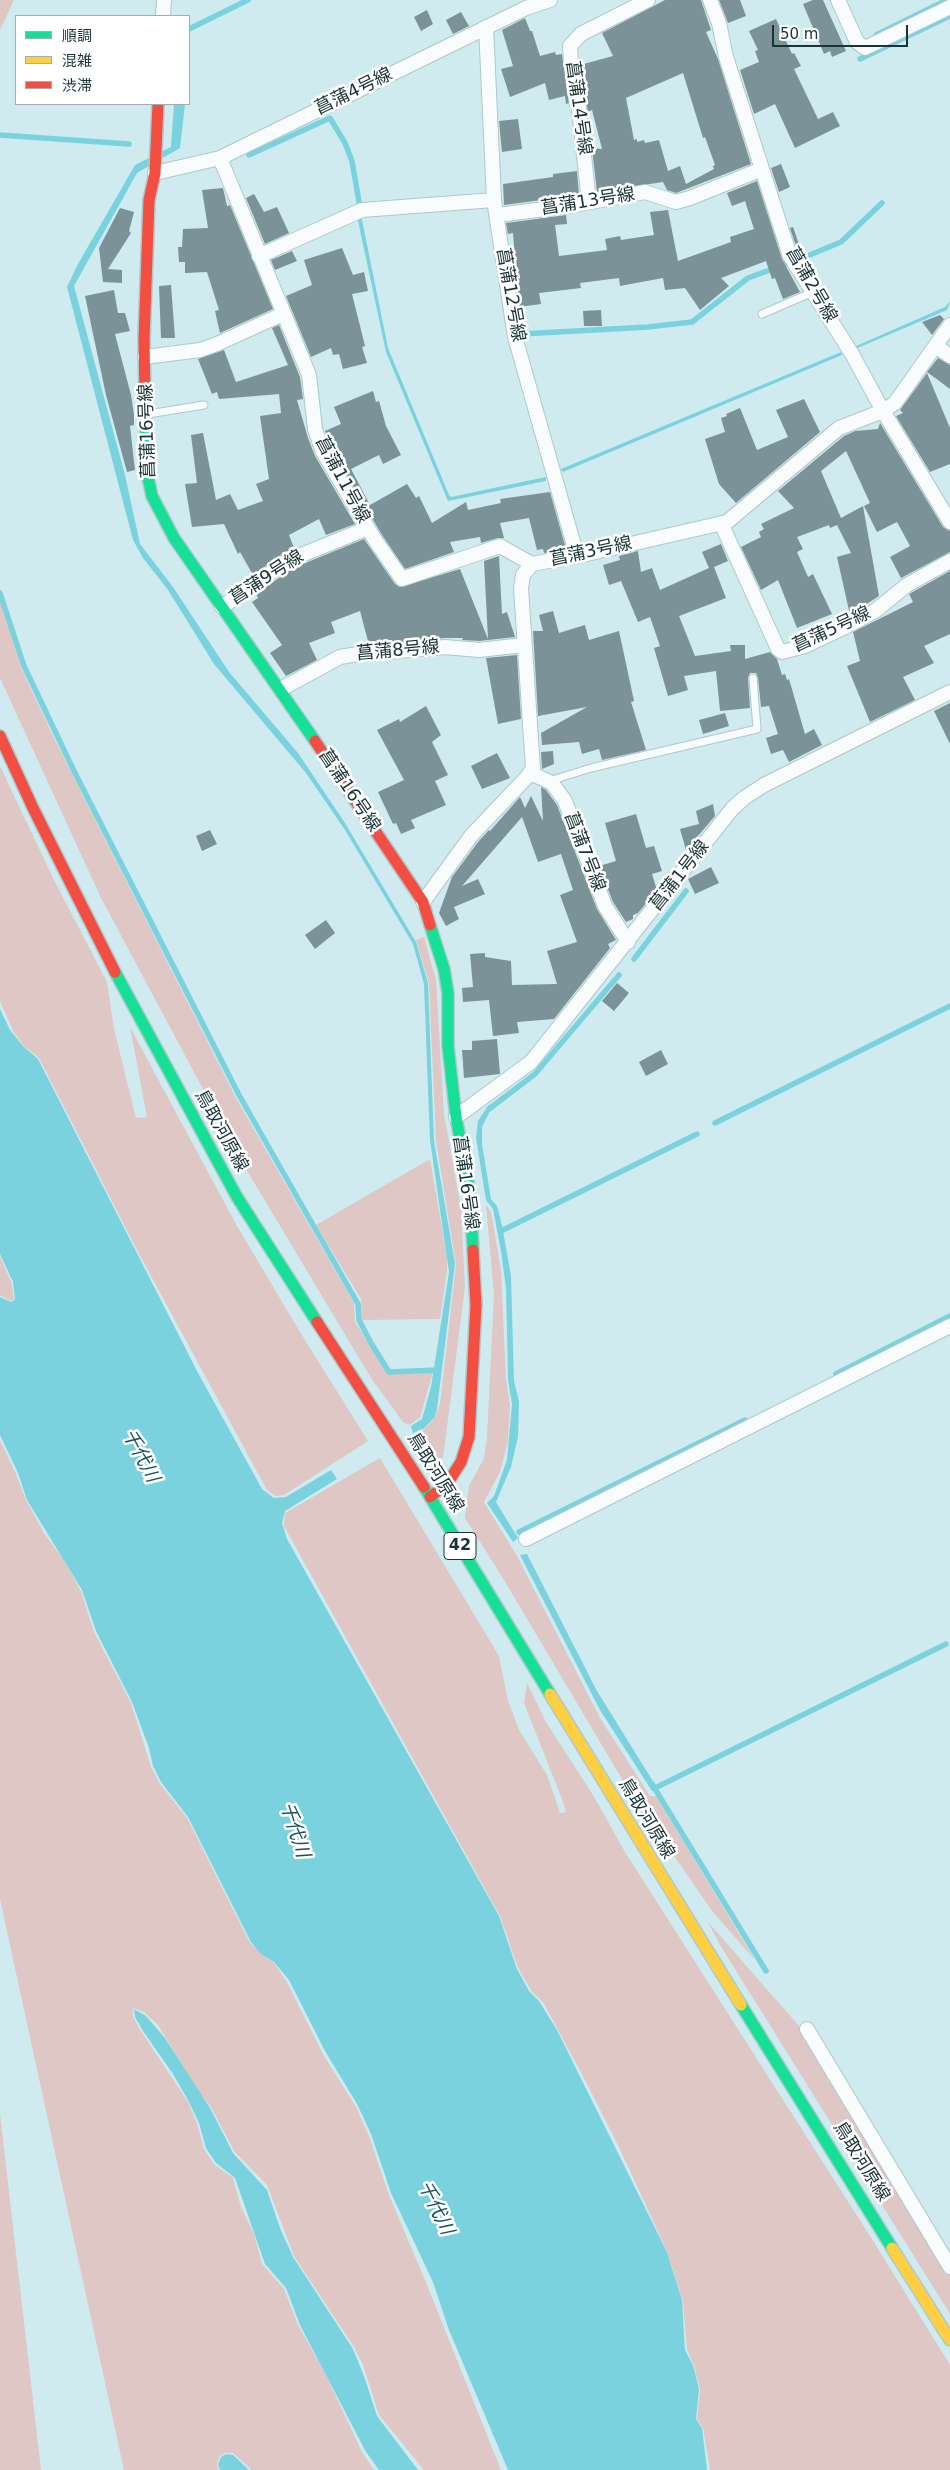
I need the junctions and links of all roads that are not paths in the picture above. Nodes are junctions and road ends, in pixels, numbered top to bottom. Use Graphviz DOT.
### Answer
graph roads {
  1 [pos="164,0"];
  2 [pos="550,0"];
  3 [pos="648,0"];
  4 [pos="710,0"];
  5 [pos="838,0"];
  6 [pos="950,7"];
  7 [pos="163,15"];
  8 [pos="486,27"];
  9 [pos="158,105"];
  10 [pos="220,158"];
  11 [pos="762,169"];
  12 [pos="154,173"];
  13 [pos="494,200"];
  14 [pos="589,202"];
  15 [pos="497,215"];
  16 [pos="259,256"];
  17 [pos="813,292"];
  18 [pos="283,314"];
  19 [pos="762,314"];
  20 [pos="950,325"];
  21 [pos="936,346"];
  22 [pos="950,356"];
  23 [pos="145,357"];
  24 [pos="204,405"];
  25 [pos="882,411"];
  26 [pos="147,414"];
  27 [pos="950,522"];
  28 [pos="721,524"];
  29 [pos="368,528"];
  30 [pos="577,556"];
  31 [pos="950,561"];
  32 [pos="532,564"];
  33 [pos="222,607"];
  34 [pos="523,645"];
  35 [pos="753,678"];
  36 [pos="280,689"];
  37 [pos="950,692"];
  38 [pos="0,736"];
  39 [pos="530,773"];
  40 [pos="549,781"];
  41 [pos="423,902"];
  42 [pos="628,942"];
  43 [pos="456,1117"];
  44 [pos="950,1326"];
  45 [pos="430,1497"];
  46 [pos="526,1538"];
  47 [pos="807,2029"];
  48 [pos="950,2267"];
  49 [pos="950,2340"];
  1 -- 7 [label="street"];
  2 -- 8 [label="street, 菖蒲4号線"];
  3 -- 14 [label="street, 菖蒲14号線"];
  4 -- 11 [label="street, 菖蒲2号線"];
  5 -- 6 [label="street"];
  8 -- 10 [label="street, 菖蒲4号線"];
  8 -- 13 [label="street, 菖蒲12号線"];
  9 -- 12 [label="main road, 菖蒲16号線"];
  10 -- 12 [label="street, 菖蒲4号線"];
  10 -- 16 [label="street, 菖蒲11号線"];
  11 -- 14 [label="street, 菖蒲13号線"];
  11 -- 17 [label="street, 菖蒲2号線"];
  12 -- 23 [label="main road, 菖蒲16号線"];
  13 -- 15 [label="street, 菖蒲12号線"];
  13 -- 16 [label="street"];
  14 -- 15 [label="street, 菖蒲13号線"];
  15 -- 30 [label="street, 菖蒲12号線"];
  16 -- 18 [label="street, 菖蒲11号線"];
  17 -- 19 [label="lane"];
  17 -- 25 [label="street, 菖蒲2号線"];
  18 -- 23 [label="street"];
  18 -- 29 [label="street, 菖蒲11号線"];
  20 -- 21 [label="street, 菖蒲3号線"];
  21 -- 22 [label="street"];
  21 -- 25 [label="street, 菖蒲3号線"];
  23 -- 26 [label="main road, 菖蒲16号線"];
  24 -- 26 [label="lane"];
  25 -- 27 [label="street, 菖蒲2号線"];
  25 -- 28 [label="street, 菖蒲3号線"];
  26 -- 33 [label="main road, 菖蒲16号線"];
  28 -- 30 [label="street, 菖蒲3号線"];
  28 -- 31 [label="street, 菖蒲5号線"];
  29 -- 32 [label="street, 菖蒲11号線"];
  29 -- 33 [label="street, 菖蒲9号線"];
  30 -- 32 [label="street, 菖蒲3号線"];
  32 -- 34 [label="street, 菖蒲3号線"];
  33 -- 36 [label="main road, 菖蒲16号線"];
  34 -- 36 [label="street, 菖蒲8号線"];
  34 -- 39 [label="street, 菖蒲3号線"];
  35 -- 40 [label="lane"];
  36 -- 41 [label="main road, 菖蒲16号線"];
  37 -- 42 [label="street, 菖蒲1号線"];
  38 -- 45 [label="main road, 鳥取河原線 / 42"];
  39 -- 40 [label="street, 菖蒲7号線"];
  39 -- 41 [label="street"];
  40 -- 42 [label="street, 菖蒲7号線"];
  41 -- 43 [label="main road, 菖蒲16号線"];
  42 -- 43 [label="street, 菖蒲1号線"];
  43 -- 45 [label="main road, 菖蒲16号線"];
  44 -- 46 [label="street"];
  45 -- 49 [label="main road, 鳥取河原線 / 42"];
  47 -- 48 [label="street"];
}
